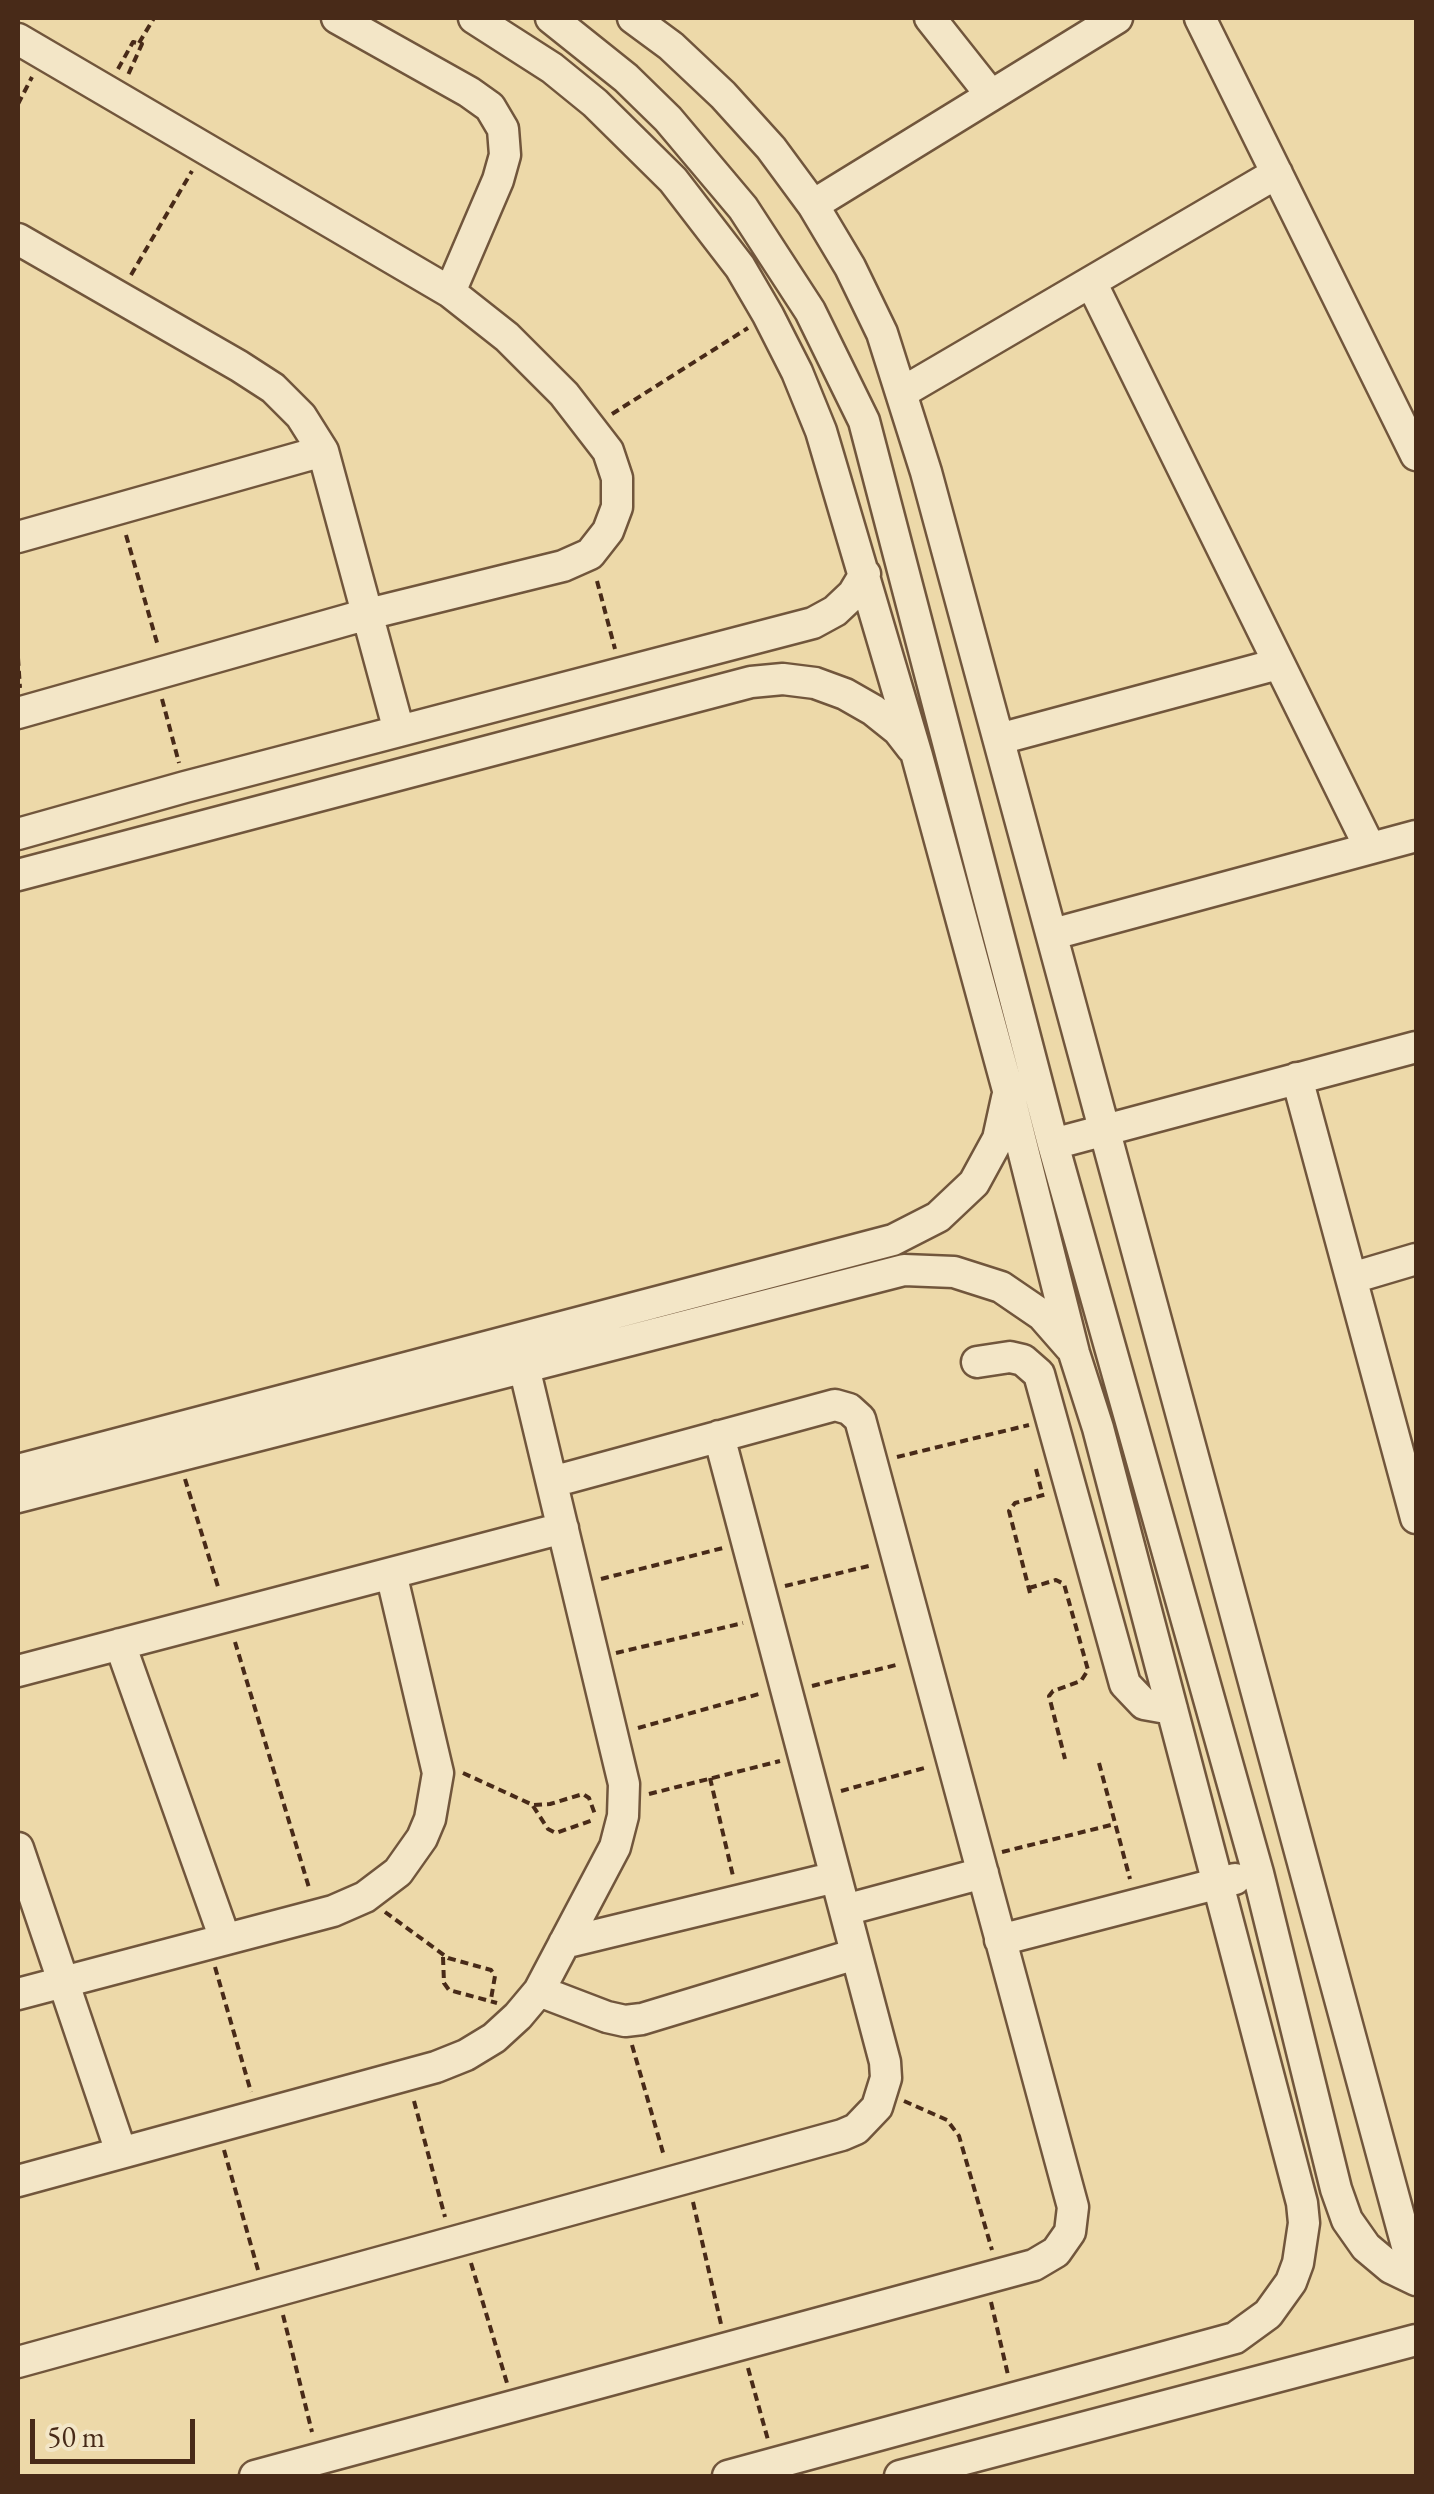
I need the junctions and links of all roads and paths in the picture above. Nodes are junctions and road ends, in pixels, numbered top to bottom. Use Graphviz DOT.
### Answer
graph roads {
  1 [pos="154,18"];
  2 [pos="337,18"];
  3 [pos="474,18"];
  4 [pos="550,18"];
  5 [pos="634,18"];
  6 [pos="930,18"];
  7 [pos="1116,18"];
  8 [pos="1200,18"];
  9 [pos="18,39"];
  10 [pos="139,42"];
  11 [pos="112,93"];
  12 [pos="991,95"];
  13 [pos="206,148"];
  14 [pos="1277,173"];
  15 [pos="813,205"];
  16 [pos="18,239"];
  17 [pos="1090,282"];
  18 [pos="450,292"];
  19 [pos="118,297"];
  20 [pos="768,315"];
  21 [pos="901,393"];
  22 [pos="591,427"];
  23 [pos="323,451"];
  24 [pos="1416,455"];
  25 [pos="119,508"];
  26 [pos="18,537"];
  27 [pos="590,554"];
  28 [pos="865,574"];
  29 [pos="368,614"];
  30 [pos="1278,664"];
  31 [pos="160,671"];
  32 [pos="622,673"];
  33 [pos="18,714"];
  34 [pos="399,731"];
  35 [pos="999,739"];
  36 [pos="917,756"];
  37 [pos="185,787"];
  38 [pos="18,834"];
  39 [pos="1416,836"];
  40 [pos="1370,848"];
  41 [pos="18,875"];
  42 [pos="1052,934"];
  43 [pos="1416,1047"];
  44 [pos="1297,1078"];
  45 [pos="1008,1090"];
  46 [pos="1106,1130"];
  47 [pos="1053,1144"];
  48 [pos="1416,1259"];
  49 [pos="1352,1278"];
  50 [pos="1074,1353"];
  51 [pos="977,1362"];
  52 [pos="524,1367"];
  53 [pos="1053,1419"];
  54 [pos="719,1436"];
  55 [pos="178,1456"];
  56 [pos="871,1464"];
  57 [pos="18,1470"];
  58 [pos="552,1482"];
  59 [pos="1071,1487"];
  60 [pos="18,1498"];
  61 [pos="1416,1518"];
  62 [pos="564,1528"];
  63 [pos="747,1542"];
  64 [pos="897,1559"];
  65 [pos="392,1574"];
  66 [pos="578,1585"];
  67 [pos="764,1605"];
  68 [pos="227,1616"];
  69 [pos="120,1644"];
  70 [pos="595,1658"];
  71 [pos="924,1658"];
  72 [pos="18,1672"];
  73 [pos="786,1689"];
  74 [pos="1172,1709"];
  75 [pos="614,1735"];
  76 [pos="804,1755"];
  77 [pos="1065,1758"];
  78 [pos="436,1761"];
  79 [pos="952,1761"];
  80 [pos="1098,1763"];
  81 [pos="710,1778"];
  82 [pos="815,1798"];
  83 [pos="532,1805"];
  84 [pos="615,1812"];
  85 [pos="1115,1824"];
  86 [pos="18,1848"];
  87 [pos="980,1866"];
  88 [pos="1258,1872"];
  89 [pos="836,1877"];
  90 [pos="1218,1883"];
  91 [pos="1133,1888"];
  92 [pos="365,1898"];
  93 [pos="739,1901"];
  94 [pos="845,1910"];
  95 [pos="317,1915"];
  96 [pos="1000,1940"];
  97 [pos="216,1941"];
  98 [pos="564,1943"];
  99 [pos="443,1954"];
  100 [pos="856,1954"];
  101 [pos="63,1982"];
  102 [pos="539,1990"];
  103 [pos="18,1994"];
  104 [pos="490,1999"];
  105 [pos="518,2016"];
  106 [pos="625,2021"];
  107 [pos="408,2076"];
  108 [pos="883,2093"];
  109 [pos="258,2115"];
  110 [pos="218,2126"];
  111 [pos="120,2152"];
  112 [pos="679,2180"];
  113 [pos="18,2181"];
  114 [pos="458,2241"];
  115 [pos="992,2276"];
  116 [pos="1416,2280"];
  117 [pos="271,2292"];
  118 [pos="1416,2340"];
  119 [pos="734,2346"];
  120 [pos="18,2362"];
  121 [pos="1006,2402"];
  122 [pos="514,2406"];
  123 [pos="1010,2447"];
  124 [pos="319,2461"];
  125 [pos="775,2464"];
  126 [pos="254,2476"];
  127 [pos="728,2476"];
  128 [pos="900,2476"];
  1 -- 10 [label="path"];
  2 -- 18 [label="street"];
  3 -- 20 [label="street"];
  4 -- 47 [label="street"];
  5 -- 15 [label="street"];
  6 -- 12 [label="street"];
  7 -- 12 [label="street"];
  8 -- 14 [label="street"];
  9 -- 11 [label="street"];
  10 -- 11 [label="path"];
  10 -- 11 [label="path"];
  11 -- 13 [label="street"];
  12 -- 15 [label="street"];
  13 -- 18 [label="street"];
  13 -- 19 [label="path"];
  14 -- 17 [label="street"];
  14 -- 24 [label="street"];
  15 -- 21 [label="street"];
  16 -- 19 [label="street"];
  17 -- 21 [label="street"];
  17 -- 30 [label="street"];
  18 -- 22 [label="street"];
  19 -- 23 [label="street"];
  20 -- 22 [label="path"];
  20 -- 28 [label="street"];
  21 -- 35 [label="street"];
  22 -- 27 [label="street"];
  23 -- 25 [label="street"];
  23 -- 29 [label="street"];
  25 -- 26 [label="street"];
  25 -- 31 [label="path"];
  27 -- 29 [label="street"];
  27 -- 32 [label="path"];
  28 -- 32 [label="street"];
  28 -- 36 [label="street"];
  29 -- 31 [label="street"];
  29 -- 34 [label="street"];
  30 -- 35 [label="street"];
  30 -- 40 [label="street"];
  31 -- 33 [label="street"];
  31 -- 37 [label="path"];
  32 -- 34 [label="street"];
  34 -- 37 [label="street"];
  35 -- 42 [label="street"];
  36 -- 41 [label="street"];
  36 -- 45 [label="street"];
  37 -- 38 [label="street"];
  39 -- 40 [label="street"];
  40 -- 42 [label="street"];
  42 -- 46 [label="street"];
  43 -- 44 [label="street"];
  44 -- 46 [label="street"];
  44 -- 49 [label="street"];
  45 -- 50 [label="street"];
  45 -- 57 [label="street"];
  46 -- 47 [label="street"];
  46 -- 116 [label="street"];
  47 -- 88 [label="street"];
  48 -- 49 [label="street"];
  49 -- 61 [label="street"];
  50 -- 52 [label="street"];
  50 -- 74 [label="street"];
  51 -- 53 [label="street"];
  52 -- 55 [label="street"];
  52 -- 58 [label="street"];
  53 -- 56 [label="path"];
  53 -- 59 [label="street"];
  54 -- 56 [label="street"];
  54 -- 58 [label="street"];
  54 -- 63 [label="street"];
  55 -- 60 [label="street"];
  55 -- 68 [label="path"];
  56 -- 64 [label="street"];
  58 -- 62 [label="street"];
  59 -- 74 [label="street"];
  59 -- 77 [label="path"];
  62 -- 65 [label="street"];
  62 -- 66 [label="street"];
  63 -- 66 [label="path"];
  63 -- 67 [label="street"];
  64 -- 67 [label="path"];
  64 -- 71 [label="street"];
  65 -- 68 [label="street"];
  65 -- 78 [label="street"];
  66 -- 70 [label="street"];
  67 -- 70 [label="path"];
  67 -- 73 [label="street"];
  68 -- 69 [label="street"];
  68 -- 95 [label="path"];
  69 -- 72 [label="street"];
  69 -- 97 [label="street"];
  70 -- 75 [label="street"];
  71 -- 73 [label="path"];
  71 -- 79 [label="street"];
  73 -- 75 [label="path"];
  73 -- 76 [label="street"];
  74 -- 90 [label="street"];
  75 -- 84 [label="street"];
  76 -- 81 [label="path"];
  76 -- 82 [label="street"];
  78 -- 83 [label="path"];
  78 -- 92 [label="street"];
  79 -- 82 [label="path"];
  79 -- 87 [label="street"];
  80 -- 85 [label="path"];
  81 -- 84 [label="path"];
  81 -- 93 [label="path"];
  82 -- 89 [label="street"];
  83 -- 84 [label="path"];
  83 -- 84 [label="path"];
  84 -- 98 [label="street"];
  85 -- 87 [label="path"];
  85 -- 91 [label="path"];
  86 -- 101 [label="street"];
  87 -- 94 [label="street"];
  87 -- 96 [label="street"];
  88 -- 90 [label="street"];
  88 -- 116 [label="street"];
  89 -- 93 [label="street"];
  89 -- 94 [label="street"];
  90 -- 96 [label="street"];
  90 -- 121 [label="street"];
  92 -- 95 [label="street"];
  92 -- 99 [label="path"];
  93 -- 98 [label="street"];
  94 -- 100 [label="street"];
  95 -- 97 [label="street"];
  96 -- 115 [label="street"];
  97 -- 101 [label="street"];
  97 -- 109 [label="path"];
  98 -- 102 [label="street"];
  99 -- 104 [label="path"];
  99 -- 104 [label="path"];
  100 -- 106 [label="street"];
  100 -- 108 [label="street"];
  101 -- 103 [label="street"];
  101 -- 111 [label="street"];
  102 -- 105 [label="street"];
  102 -- 106 [label="street"];
  104 -- 105 [label="path"];
  105 -- 107 [label="street"];
  106 -- 112 [label="path"];
  107 -- 109 [label="street"];
  107 -- 114 [label="path"];
  108 -- 112 [label="street"];
  108 -- 115 [label="path"];
  109 -- 110 [label="street"];
  110 -- 111 [label="street"];
  110 -- 117 [label="path"];
  111 -- 113 [label="street"];
  112 -- 114 [label="street"];
  112 -- 119 [label="path"];
  114 -- 117 [label="street"];
  114 -- 122 [label="path"];
  115 -- 119 [label="street"];
  115 -- 121 [label="path"];
  117 -- 120 [label="street"];
  117 -- 124 [label="path"];
  118 -- 123 [label="street"];
  119 -- 122 [label="street"];
  119 -- 125 [label="path"];
  121 -- 123 [label="street"];
  121 -- 125 [label="street"];
  122 -- 124 [label="street"];
  123 -- 128 [label="street"];
  124 -- 126 [label="street"];
  125 -- 127 [label="street"];
}
